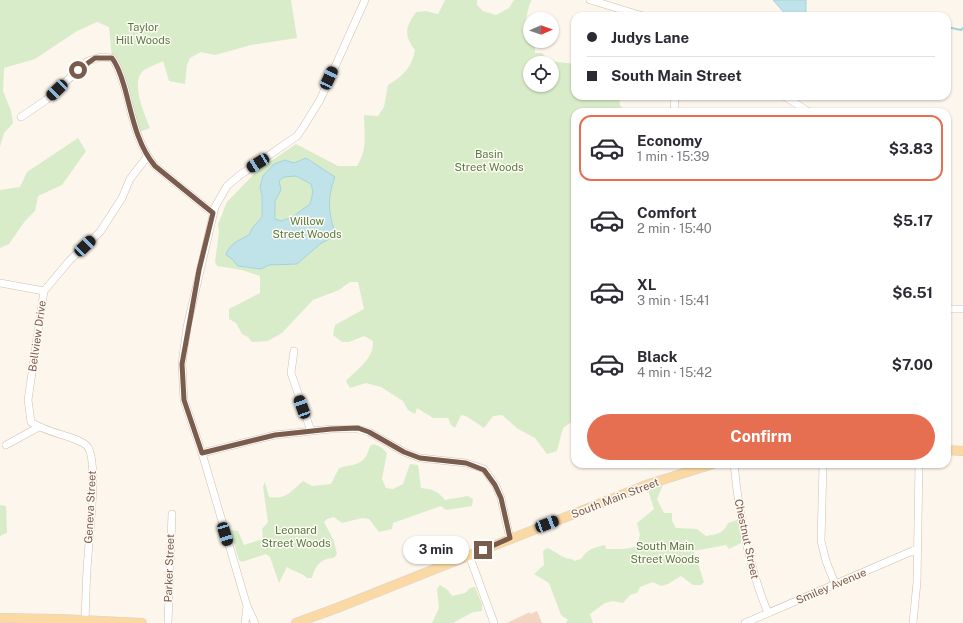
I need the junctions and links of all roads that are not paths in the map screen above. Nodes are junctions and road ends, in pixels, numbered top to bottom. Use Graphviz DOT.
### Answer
graph roads {
  1 [pos="364,0"];
  2 [pos="590,0"];
  3 [pos="630,12"];
  4 [pos="790,100"];
  5 [pos="803,108"];
  6 [pos="21,117"];
  7 [pos="147,157"];
  8 [pos="213,213"];
  9 [pos="0,283"];
  10 [pos="44,291"];
  11 [pos="951,309"];
  12 [pos="963,310"];
  13 [pos="294,351"];
  14 [pos="39,427"];
  15 [pos="311,431"];
  16 [pos="6,445"];
  17 [pos="951,450"];
  18 [pos="963,451"];
  19 [pos="202,453"];
  20 [pos="699,468"];
  21 [pos="734,468"];
  22 [pos="823,468"];
  23 [pos="919,468"];
  24 [pos="172,514"];
  25 [pos="510,538"];
  26 [pos="917,549"];
  27 [pos="469,555"];
  28 [pos="835,584"];
  29 [pos="247,606"];
  30 [pos="768,613"];
  31 [pos="0,618"];
  32 [pos="85,620"];
  33 [pos="142,623"];
  34 [pos="168,623"];
  35 [pos="245,623"];
  36 [pos="255,623"];
  37 [pos="296,623"];
  38 [pos="494,623"];
  39 [pos="744,623"];
  40 [pos="914,623"];
  1 -- 8 [label="street"];
  2 -- 3 [label="street"];
  4 -- 5 [label="street"];
  6 -- 7 [label="street"];
  7 -- 8 [label="street"];
  7 -- 10 [label="street, Bellview Drive"];
  8 -- 19 [label="street"];
  9 -- 10 [label="street"];
  10 -- 14 [label="street, Bellview Drive"];
  11 -- 12 [label="street"];
  13 -- 15 [label="street"];
  14 -- 16 [label="street"];
  14 -- 32 [label="street, Geneva Street"];
  15 -- 19 [label="street"];
  15 -- 25 [label="street"];
  17 -- 18 [label="main road"];
  19 -- 29 [label="street"];
  20 -- 25 [label="main road, South Main Street"];
  21 -- 30 [label="street, Chestnut Street"];
  22 -- 28 [label="street"];
  23 -- 26 [label="street"];
  24 -- 34 [label="street, Parker Street"];
  25 -- 27 [label="main road, South Main Street"];
  26 -- 28 [label="street, Smiley Avenue"];
  26 -- 40 [label="street"];
  27 -- 37 [label="main road, South Main Street"];
  27 -- 38 [label="street"];
  28 -- 30 [label="street, Smiley Avenue"];
  29 -- 35 [label="street"];
  29 -- 36 [label="street"];
  30 -- 39 [label="street, Smiley Avenue"];
  31 -- 32 [label="main road"];
  32 -- 33 [label="main road"];
}
